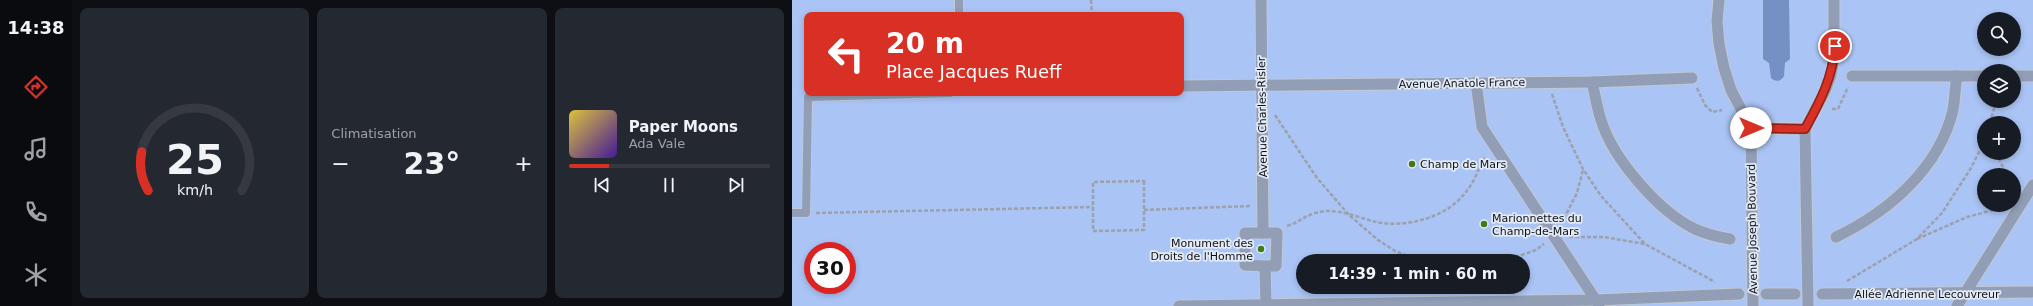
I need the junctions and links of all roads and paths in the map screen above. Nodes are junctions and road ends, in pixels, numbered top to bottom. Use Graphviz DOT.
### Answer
graph roads {
  1 [pos="959,0"];
  2 [pos="1091,0"];
  3 [pos="1260,0"];
  4 [pos="1719,0"];
  5 [pos="1834,0"];
  6 [pos="959,12"];
  7 [pos="1092,12"];
  8 [pos="1852,76"];
  9 [pos="1957,76"];
  10 [pos="1977,76"];
  11 [pos="2021,76"];
  12 [pos="2033,76"];
  13 [pos="1692,78"];
  14 [pos="1476,82"];
  15 [pos="1548,82"];
  16 [pos="1592,82"];
  17 [pos="1261,85"];
  18 [pos="1184,86"];
  19 [pos="844,96"];
  20 [pos="1832,109"];
  21 [pos="1722,110"];
  22 [pos="1274,113"];
  23 [pos="1751,128"];
  24 [pos="1805,129"];
  25 [pos="1492,143"];
  26 [pos="1977,156"];
  27 [pos="2033,185"];
  28 [pos="1262,206"];
  29 [pos="1093,207"];
  30 [pos="1144,210"];
  31 [pos="1986,212"];
  32 [pos="792,213"];
  33 [pos="806,213"];
  34 [pos="1349,214"];
  35 [pos="1263,230"];
  36 [pos="1554,237"];
  37 [pos="1836,237"];
  38 [pos="1730,239"];
  39 [pos="1916,239"];
  40 [pos="1646,244"];
  41 [pos="1402,254"];
  42 [pos="1265,266"];
  43 [pos="1717,283"];
  44 [pos="2033,292"];
  45 [pos="1738,294"];
  46 [pos="1766,294"];
  47 [pos="1795,294"];
  48 [pos="1825,294"];
  49 [pos="1965,294"];
  50 [pos="1598,303"];
  51 [pos="1484,304"];
  52 [pos="1266,305"];
  53 [pos="1179,306"];
  54 [pos="1753,306"];
  55 [pos="1808,306"];
  56 [pos="1957,306"];
  1 -- 6 [label="lane"];
  2 -- 7 [label="path"];
  3 -- 17 [label="street, Avenue Charles-Risler"];
  4 -- 23 [label="street"];
  5 -- 24 [label="street"];
  8 -- 9 [label="street"];
  8 -- 20 [label="path"];
  9 -- 10 [label="street"];
  9 -- 37 [label="street"];
  11 -- 12 [label="street"];
  13 -- 16 [label="street, Avenue Anatole France"];
  13 -- 21 [label="path"];
  14 -- 15 [label="street, Avenue Anatole France"];
  14 -- 17 [label="street, Avenue Anatole France"];
  14 -- 25 [label="street"];
  15 -- 16 [label="street, Avenue Anatole France"];
  15 -- 40 [label="path"];
  16 -- 38 [label="street"];
  17 -- 18 [label="street, Avenue Anatole France"];
  17 -- 28 [label="street, Avenue Charles-Risler"];
  19 -- 33 [label="lane"];
  22 -- 34 [label="path"];
  23 -- 24 [label="street"];
  23 -- 54 [label="street, Avenue Joseph Bouvard"];
  24 -- 55 [label="street"];
  25 -- 34 [label="path"];
  25 -- 36 [label="street"];
  26 -- 39 [label="path"];
  27 -- 49 [label="street"];
  28 -- 30 [label="path"];
  28 -- 35 [label="street, Avenue Charles-Risler"];
  29 -- 30 [label="path"];
  29 -- 30 [label="path"];
  29 -- 33 [label="path"];
  31 -- 39 [label="path"];
  32 -- 33 [label="lane"];
  34 -- 35 [label="path"];
  34 -- 41 [label="path"];
  35 -- 42 [label="street"];
  35 -- 42 [label="street"];
  36 -- 40 [label="path"];
  36 -- 50 [label="street"];
  39 -- 48 [label="path"];
  40 -- 43 [label="path"];
  42 -- 52 [label="street"];
  44 -- 49 [label="street, Allée Adrienne Lecouvreur"];
  45 -- 50 [label="street"];
  46 -- 47 [label="street"];
  48 -- 49 [label="street, Allée Adrienne Lecouvreur"];
  49 -- 56 [label="street"];
  50 -- 51 [label="street"];
  51 -- 52 [label="street"];
  52 -- 53 [label="street"];
}
